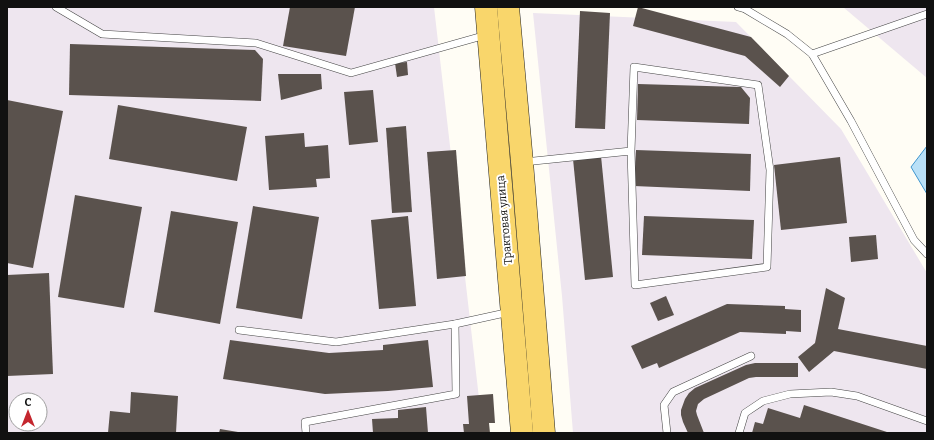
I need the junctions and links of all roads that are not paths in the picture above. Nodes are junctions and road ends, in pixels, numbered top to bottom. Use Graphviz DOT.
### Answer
graph roads {
  1 [pos="56,7"];
  2 [pos="486,7"];
  3 [pos="508,7"];
  4 [pos="738,7"];
  5 [pos="927,14"];
  6 [pos="488,34"];
  7 [pos="812,54"];
  8 [pos="631,151"];
  9 [pos="522,162"];
  10 [pos="927,254"];
  11 [pos="512,312"];
  12 [pos="455,324"];
  13 [pos="239,330"];
  14 [pos="751,356"];
  15 [pos="927,421"];
  16 [pos="306,433"];
  17 [pos="522,433"];
  18 [pos="544,433"];
  19 [pos="667,433"];
  20 [pos="739,433"];
  1 -- 6 [label="lane"];
  2 -- 6 [label="main road, Трактовая улица"];
  3 -- 9 [label="main road, Трактовая улица"];
  4 -- 7 [label="lane"];
  5 -- 7 [label="lane"];
  6 -- 11 [label="main road, Трактовая улица"];
  7 -- 10 [label="lane"];
  8 -- 8 [label="lane"];
  8 -- 9 [label="lane"];
  9 -- 18 [label="main road, Трактовая улица"];
  11 -- 12 [label="lane"];
  11 -- 17 [label="main road, Трактовая улица"];
  12 -- 13 [label="lane"];
  12 -- 16 [label="lane"];
  14 -- 19 [label="lane"];
  15 -- 20 [label="lane"];
}
